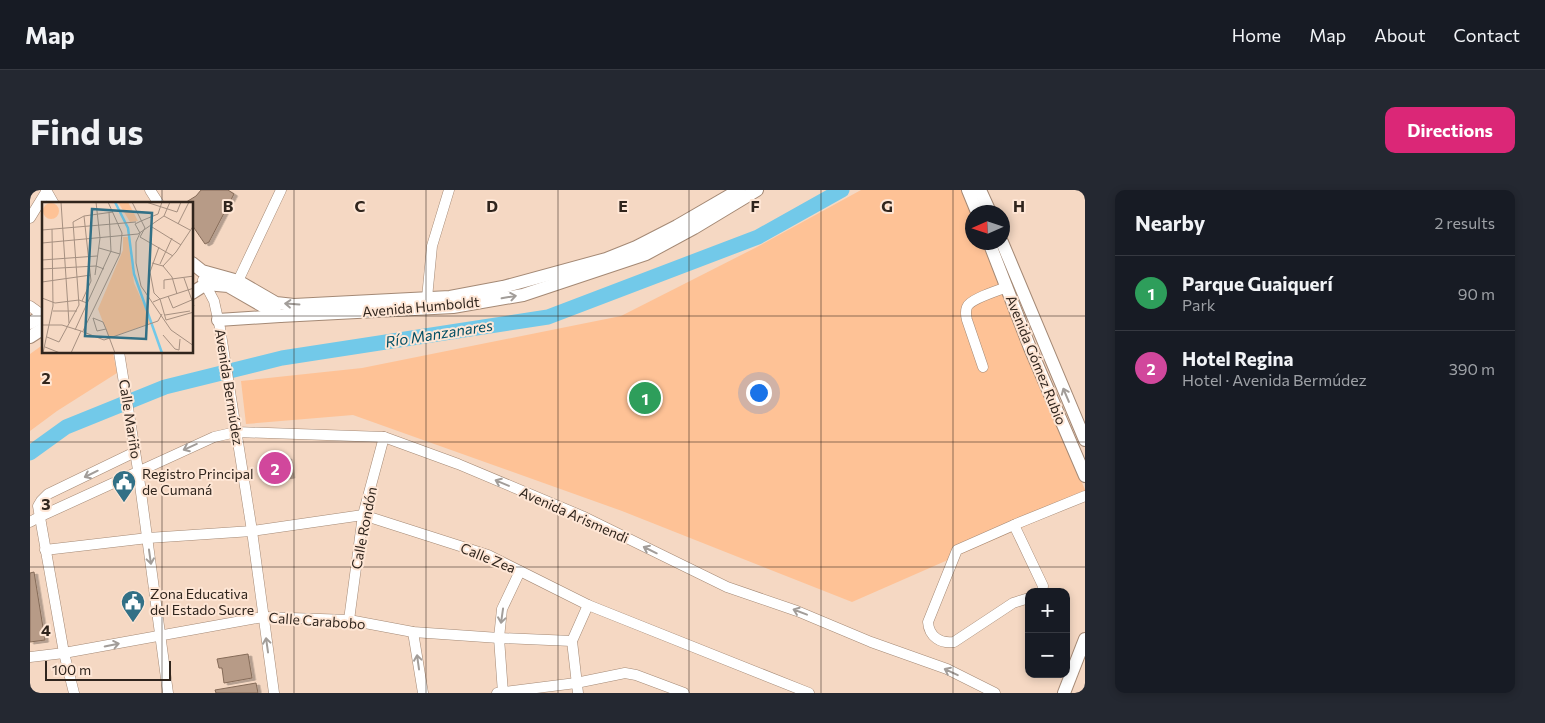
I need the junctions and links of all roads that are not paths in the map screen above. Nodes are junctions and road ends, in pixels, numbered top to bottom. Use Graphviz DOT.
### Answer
graph roads {
  1 [pos="281,190"];
  2 [pos="449,190"];
  3 [pos="739,190"];
  4 [pos="757,190"];
  5 [pos="968,190"];
  6 [pos="980,190"];
  7 [pos="46,191"];
  8 [pos="53,202"];
  9 [pos="974,205"];
  10 [pos="987,205"];
  11 [pos="30,218"];
  12 [pos="992,250"];
  13 [pos="1005,250"];
  14 [pos="194,265"];
  15 [pos="194,267"];
  16 [pos="238,281"];
  17 [pos="206,284"];
  18 [pos="1006,287"];
  19 [pos="194,292"];
  20 [pos="427,298"];
  21 [pos="30,306"];
  22 [pos="42,315"];
  23 [pos="280,316"];
  24 [pos="42,317"];
  25 [pos="30,323"];
  26 [pos="219,324"];
  27 [pos="42,329"];
  28 [pos="30,336"];
  29 [pos="119,354"];
  30 [pos="983,367"];
  31 [pos="236,432"];
  32 [pos="384,437"];
  33 [pos="1085,440"];
  34 [pos="135,452"];
  35 [pos="138,470"];
  36 [pos="1085,476"];
  37 [pos="1085,496"];
  38 [pos="363,516"];
  39 [pos="34,519"];
  40 [pos="1014,525"];
  41 [pos="252,531"];
  42 [pos="148,538"];
  43 [pos="45,550"];
  44 [pos="520,571"];
  45 [pos="1043,588"];
  46 [pos="1025,599"];
  47 [pos="588,605"];
  48 [pos="264,617"];
  49 [pos="349,620"];
  50 [pos="414,632"];
  51 [pos="161,636"];
  52 [pos="499,638"];
  53 [pos="1085,639"];
  54 [pos="572,641"];
  55 [pos="64,653"];
  56 [pos="30,657"];
  57 [pos="1085,661"];
  58 [pos="577,688"];
  59 [pos="74,693"];
  60 [pos="168,693"];
  61 [pos="274,693"];
  62 [pos="423,693"];
  63 [pos="501,693"];
  64 [pos="684,693"];
  65 [pos="808,693"];
  66 [pos="995,693"];
  67 [pos="1064,693"];
  68 [pos="1072,693"];
  1 -- 16 [label="street"];
  2 -- 20 [label="street"];
  3 -- 20 [label="main road, Avenida Humboldt"];
  23 -- 4 [label="main road, Avenida Humboldt, one-way"];
  5 -- 9 [label="main road"];
  6 -- 10 [label="main road"];
  7 -- 8 [label="street"];
  7 -- 11 [label="street"];
  12 -- 18 [label="main road, Avenida Gómez Rubio"];
  33 -- 13 [label="main road, Avenida Gómez Rubio, one-way"];
  14 -- 16 [label="main road, Avenida Humboldt"];
  15 -- 17 [label="street, Avenida Bermúdez"];
  20 -- 16 [label="main road, Avenida Humboldt, one-way"];
  17 -- 19 [label="main road"];
  17 -- 23 [label="main road"];
  17 -- 26 [label="street, Avenida Bermúdez"];
  18 -- 30 [label="street"];
  18 -- 36 [label="main road, Avenida Gómez Rubio"];
  21 -- 22 [label="street"];
  23 -- 26 [label="main road, Avenida Humboldt"];
  24 -- 25 [label="main road"];
  26 -- 31 [label="street, Avenida Bermúdez"];
  27 -- 28 [label="main road"];
  29 -- 34 [label="street, Calle Mariño"];
  31 -- 32 [label="street, Avenida Arismendi"];
  31 -- 35 [label="street, Avenida Arismendi, one-way"];
  31 -- 41 [label="street, Avenida Bermúdez"];
  32 -- 38 [label="street, Calle Rondón"];
  66 -- 32 [label="street, Avenida Arismendi, one-way"];
  34 -- 35 [label="street, Calle Mariño"];
  34 -- 39 [label="street, one-way"];
  35 -- 39 [label="street, Avenida Arismendi"];
  35 -- 42 [label="street, Calle Mariño"];
  37 -- 40 [label="street"];
  38 -- 41 [label="street, Calle Zea"];
  38 -- 44 [label="street, Calle Zea"];
  38 -- 49 [label="street, Calle Rondón"];
  39 -- 43 [label="street"];
  40 -- 45 [label="street"];
  40 -- 46 [label="street"];
  41 -- 42 [label="street, Calle Zea"];
  41 -- 48 [label="street, Avenida Bermúdez"];
  42 -- 43 [label="street, Calle Zea"];
  42 -- 51 [label="street, Calle Mariño, one-way"];
  43 -- 55 [label="street"];
  44 -- 47 [label="street, Calle Zea"];
  44 -- 52 [label="street, one-way"];
  47 -- 54 [label="street"];
  47 -- 65 [label="street, Calle Zea"];
  48 -- 49 [label="street, Calle Carabobo"];
  48 -- 51 [label="street, Calle Carabobo"];
  61 -- 48 [label="street, Avenida Bermúdez, one-way"];
  49 -- 50 [label="street, Calle Carabobo"];
  50 -- 52 [label="street, Calle Carabobo"];
  62 -- 50 [label="street, one-way"];
  55 -- 51 [label="street, Calle Carabobo, one-way"];
  51 -- 60 [label="street, Calle Mariño"];
  52 -- 54 [label="street, Calle Carabobo"];
  52 -- 63 [label="street"];
  53 -- 67 [label="main road"];
  54 -- 58 [label="street"];
  55 -- 56 [label="street, Calle Carabobo"];
  55 -- 59 [label="street"];
  57 -- 68 [label="main road"];
  58 -- 63 [label="street"];
  58 -- 64 [label="street"];
}
